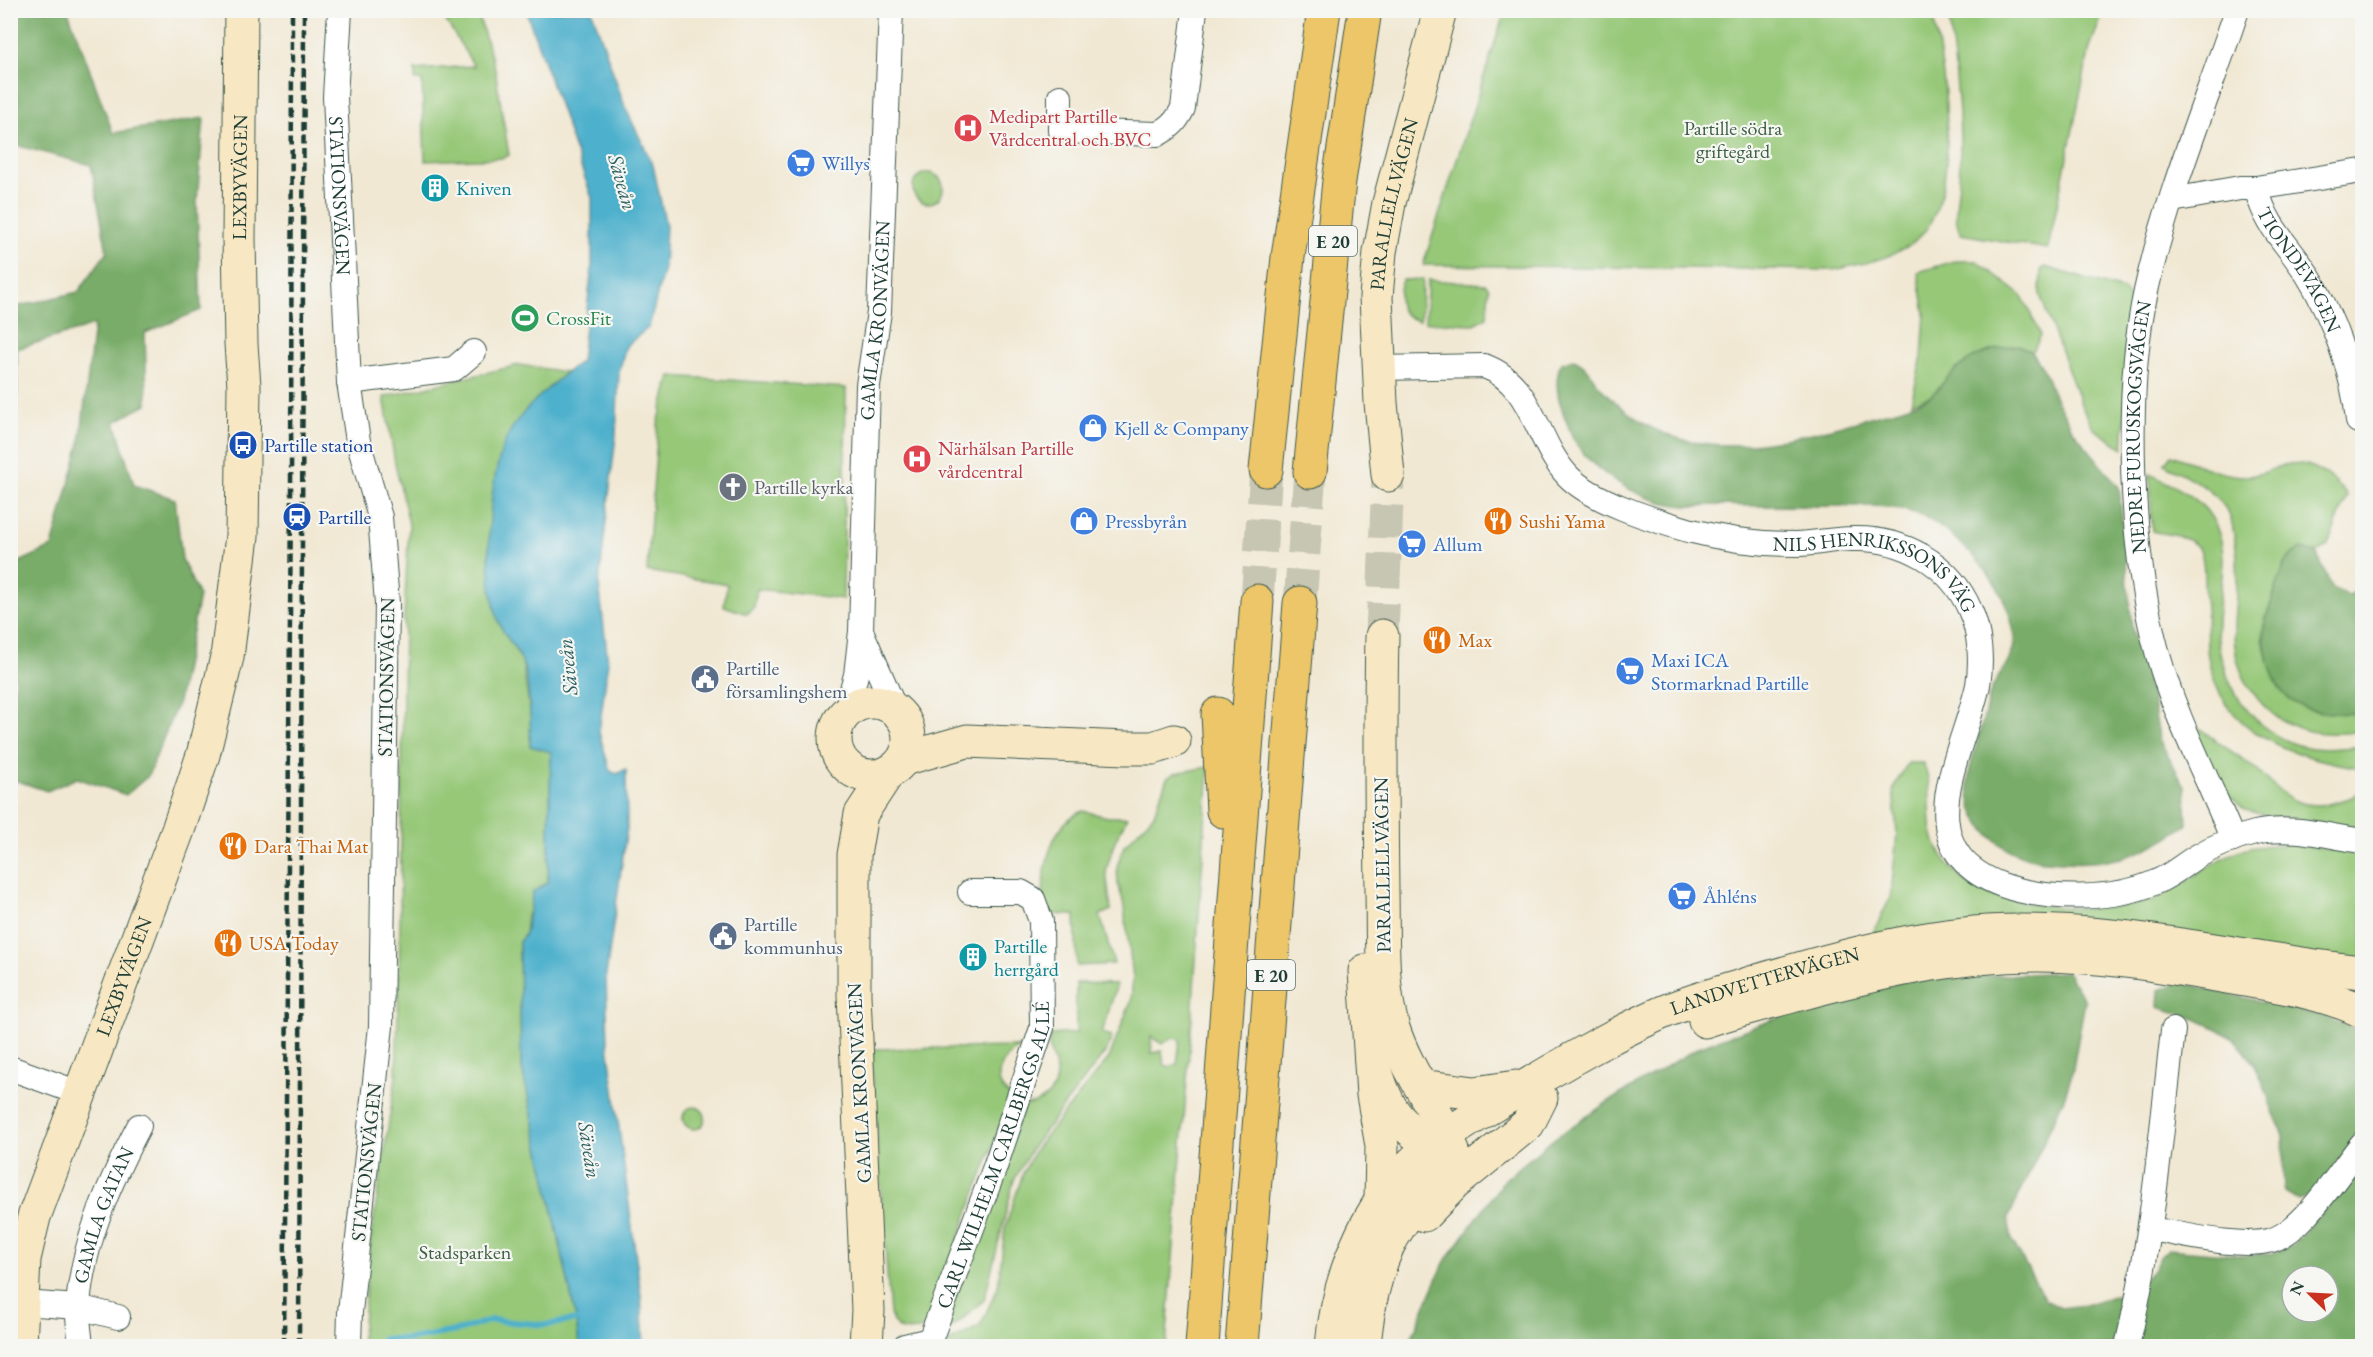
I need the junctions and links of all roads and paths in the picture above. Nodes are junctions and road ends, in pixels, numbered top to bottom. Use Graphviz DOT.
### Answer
graph roads {
  1 [pos="241,10"];
  2 [pos="340,10"];
  3 [pos="891,10"];
  4 [pos="1195,10"];
  5 [pos="1324,10"];
  6 [pos="1365,10"];
  7 [pos="1440,10"];
  8 [pos="2237,10"];
  9 [pos="1060,97"];
  10 [pos="2362,171"];
  11 [pos="2256,188"];
  12 [pos="2172,200"];
  13 [pos="474,352"];
  14 [pos="1379,368"];
  15 [pos="349,382"];
  16 [pos="2358,421"];
  17 [pos="1266,470"];
  18 [pos="1310,472"];
  19 [pos="1380,475"];
  20 [pos="1257,601"];
  21 [pos="1300,603"];
  22 [pos="861,631"];
  23 [pos="898,712"];
  24 [pos="845,714"];
  25 [pos="1218,714"];
  26 [pos="967,741"];
  27 [pos="1174,741"];
  28 [pos="842,761"];
  29 [pos="896,766"];
  30 [pos="2233,840"];
  31 [pos="2362,841"];
  32 [pos="854,855"];
  33 [pos="970,892"];
  34 [pos="1232,929"];
  35 [pos="2362,972"];
  36 [pos="2362,1011"];
  37 [pos="2173,1030"];
  38 [pos="1371,1058"];
  39 [pos="10,1068"];
  40 [pos="1420,1086"];
  41 [pos="1535,1091"];
  42 [pos="79,1093"];
  43 [pos="139,1126"];
  44 [pos="2362,1144"];
  45 [pos="1440,1145"];
  46 [pos="1381,1202"];
  47 [pos="2150,1229"];
  48 [pos="1387,1248"];
  49 [pos="16,1303"];
  50 [pos="78,1306"];
  51 [pos="868,1311"];
  52 [pos="118,1317"];
  53 [pos="20,1347"];
  54 [pos="81,1347"];
  55 [pos="349,1347"];
  56 [pos="866,1347"];
  57 [pos="886,1347"];
  58 [pos="905,1347"];
  59 [pos="1202,1347"];
  60 [pos="1242,1347"];
  61 [pos="1332,1347"];
  62 [pos="1364,1347"];
  63 [pos="2127,1347"];
  1 -- 42 [label="street, LEXBYVÄGEN"];
  2 -- 15 [label="street, STATIONSVÄGEN"];
  3 -- 22 [label="street, GAMLA KRONVÄGEN"];
  4 -- 9 [label="street"];
  5 -- 17 [label="highway, E 20"];
  6 -- 18 [label="highway, E 20"];
  7 -- 14 [label="street, PARALLELLVÄGEN"];
  8 -- 12 [label="street, NEDRE FURUSKOGSVÄGEN"];
  10 -- 11 [label="street"];
  11 -- 12 [label="street"];
  11 -- 16 [label="street, TIONDEVÄGEN"];
  12 -- 30 [label="street, NEDRE FURUSKOGSVÄGEN"];
  13 -- 15 [label="street"];
  14 -- 19 [label="street, PARALLELLVÄGEN"];
  14 -- 30 [label="street, NILS HENRIKSSONS VÄG"];
  15 -- 55 [label="street, STATIONSVÄGEN"];
  20 -- 34 [label="highway, E 20"];
  21 -- 60 [label="highway, E 20"];
  22 -- 23 [label="street, GAMLA KRONVÄGEN"];
  22 -- 24 [label="street, GAMLA KRONVÄGEN"];
  23 -- 24 [label="street"];
  23 -- 26 [label="street"];
  23 -- 29 [label="street"];
  24 -- 28 [label="street"];
  25 -- 34 [label="highway"];
  26 -- 27 [label="street"];
  26 -- 29 [label="street"];
  28 -- 29 [label="street"];
  28 -- 32 [label="street, GAMLA KRONVÄGEN"];
  29 -- 32 [label="street, GAMLA KRONVÄGEN"];
  30 -- 31 [label="street, NILS HENRIKSSONS VÄG"];
  32 -- 51 [label="street, GAMLA KRONVÄGEN"];
  33 -- 58 [label="street, CARL WILHELM CARLBERGS ALLÉ"];
  34 -- 59 [label="highway, E 20"];
  35 -- 41 [label="street, LANDVETTERVÄGEN"];
  36 -- 41 [label="street, LANDVETTERVÄGEN"];
  37 -- 47 [label="street"];
  38 -- 40 [label="street, PARALLELLVÄGEN"];
  38 -- 45 [label="street, PARALLELLVÄGEN"];
  38 -- 46 [label="street, PARALLELLVÄGEN"];
  39 -- 42 [label="street"];
  40 -- 41 [label="street"];
  40 -- 45 [label="street, PARALLELLVÄGEN"];
  41 -- 45 [label="street, LANDVETTERVÄGEN"];
  41 -- 48 [label="street"];
  42 -- 49 [label="street, LEXBYVÄGEN"];
  43 -- 50 [label="street, GAMLA GATAN"];
  44 -- 47 [label="street"];
  45 -- 46 [label="street, LANDVETTERVÄGEN"];
  45 -- 48 [label="street"];
  46 -- 61 [label="street, LANDVETTERVÄGEN"];
  47 -- 63 [label="street"];
  48 -- 62 [label="street"];
  49 -- 50 [label="street, GAMLA GATAN"];
  49 -- 53 [label="street, LEXBYVÄGEN"];
  50 -- 52 [label="street, GAMLA GATAN"];
  50 -- 54 [label="street, GAMLA GATAN"];
  51 -- 56 [label="street, GAMLA KRONVÄGEN"];
  51 -- 57 [label="street, GAMLA KRONVÄGEN"];
}
